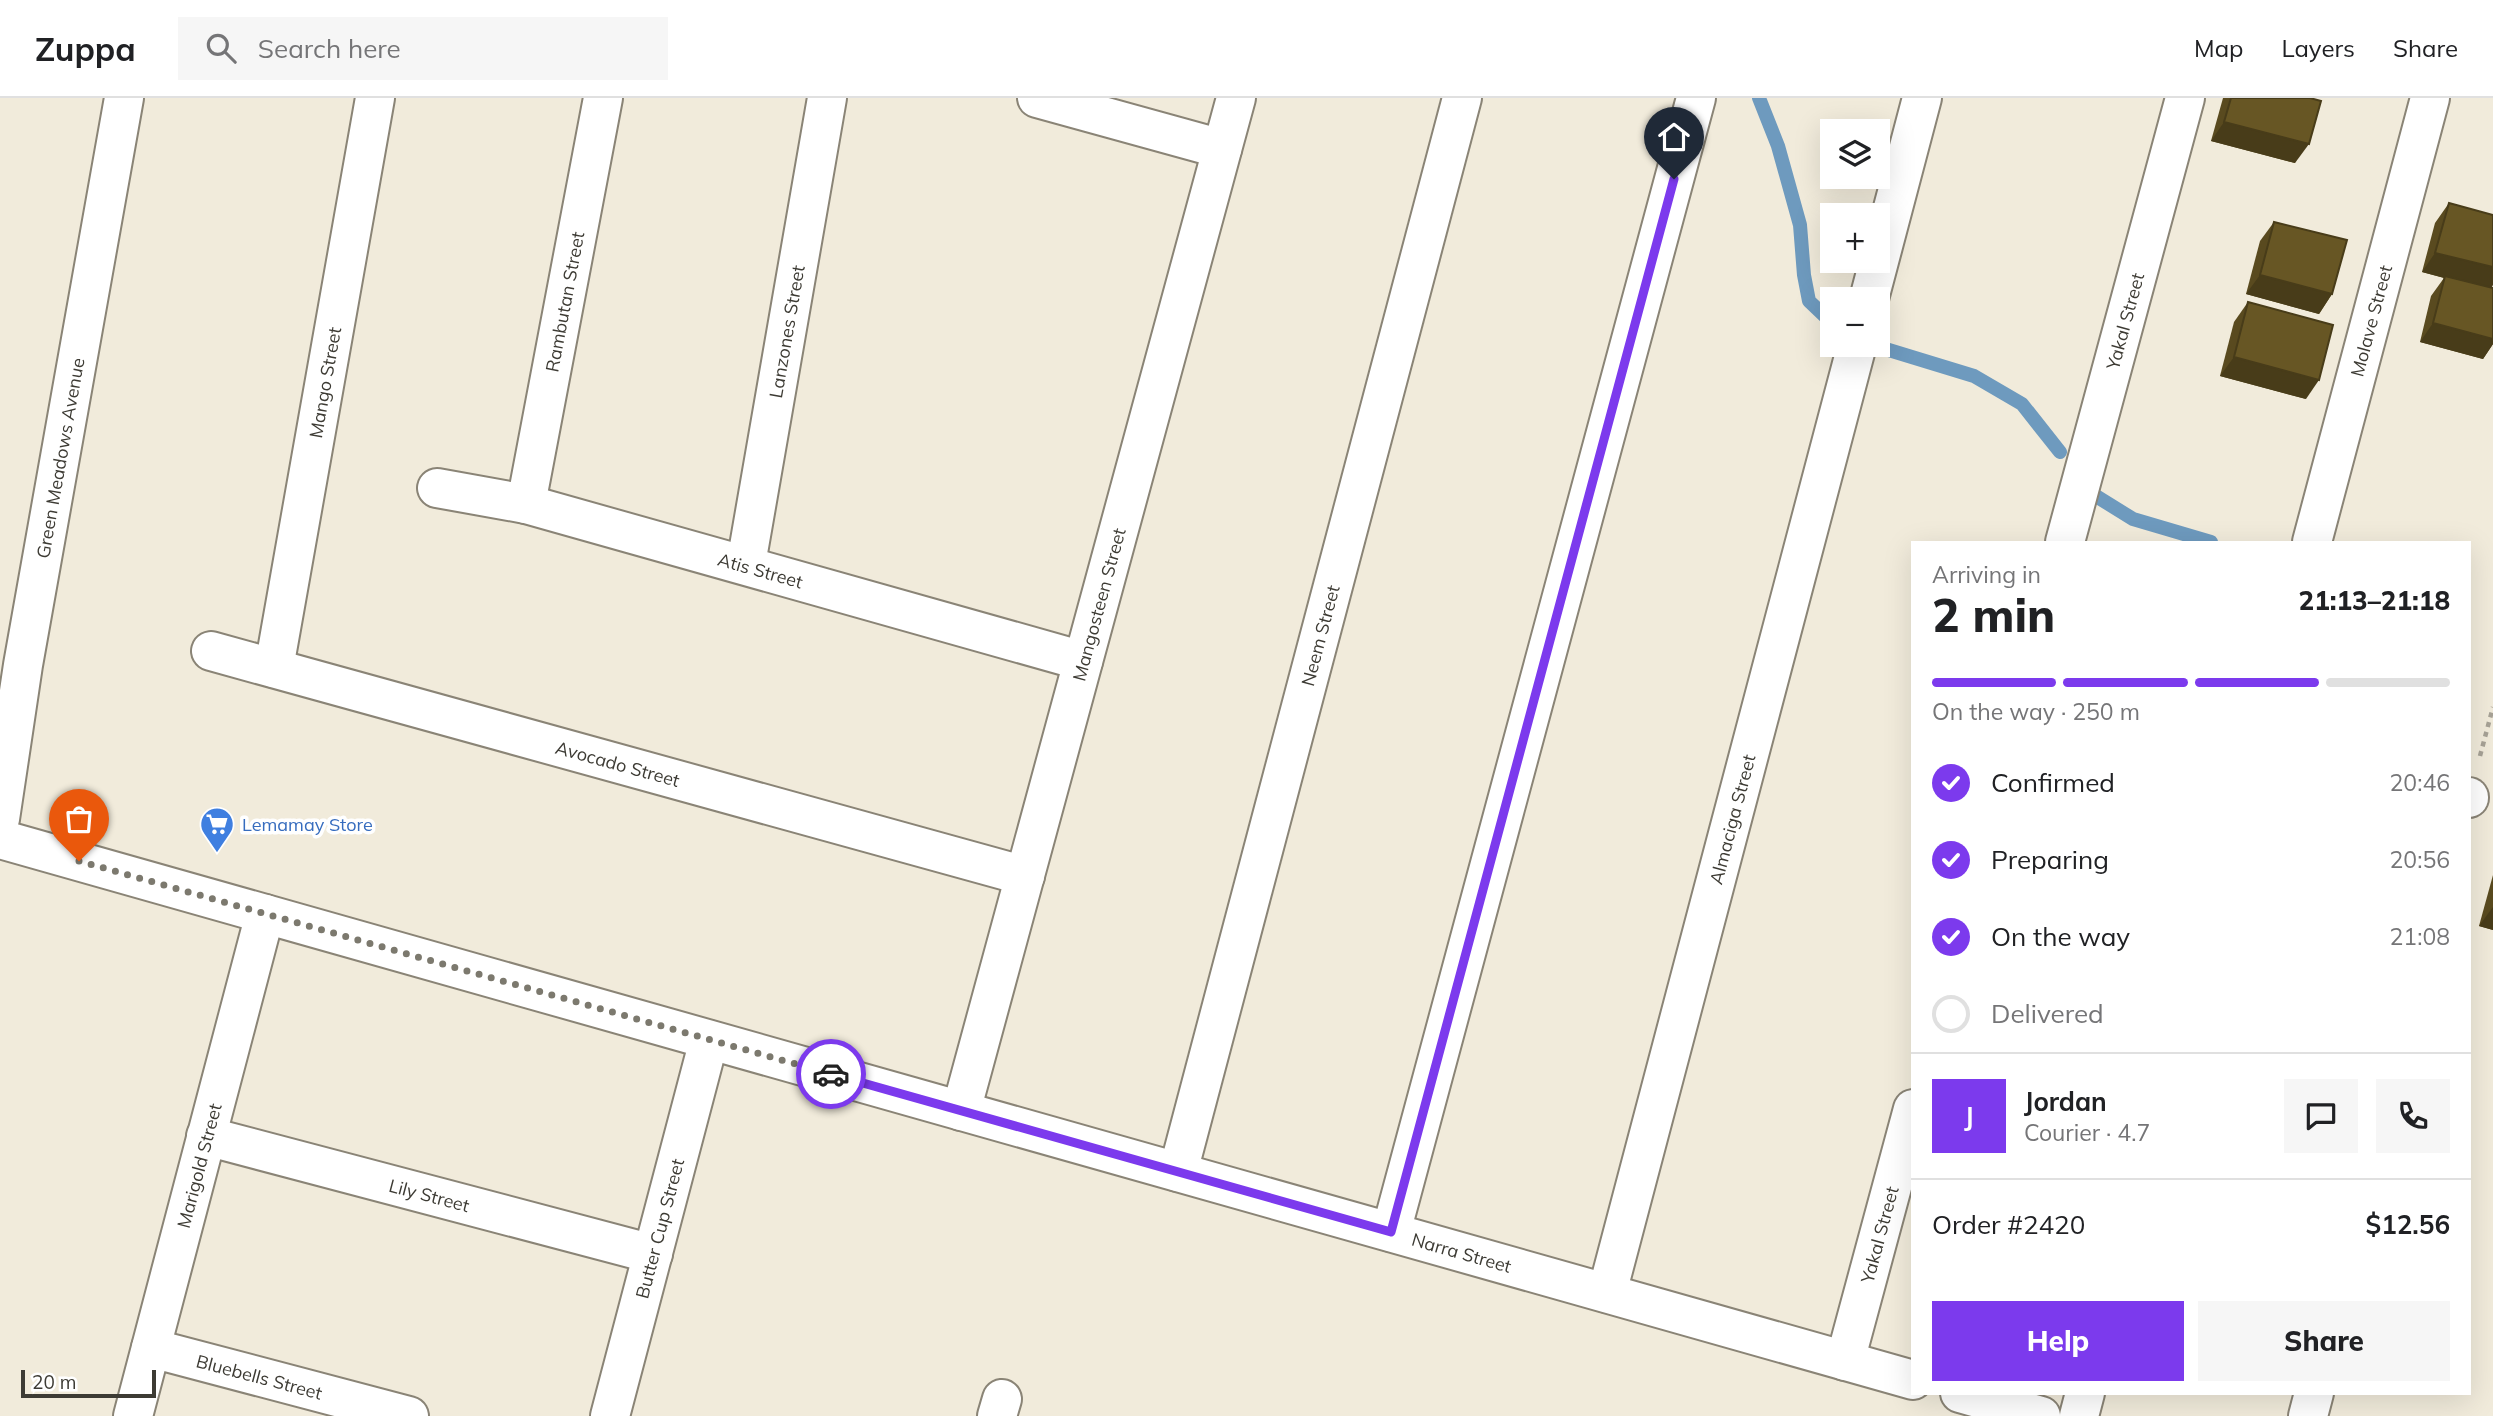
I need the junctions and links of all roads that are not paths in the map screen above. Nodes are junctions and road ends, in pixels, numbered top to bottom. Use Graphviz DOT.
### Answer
graph roads {
  1 [pos="124,98"];
  2 [pos="375,98"];
  3 [pos="603,98"];
  4 [pos="827,98"];
  5 [pos="1037,98"];
  6 [pos="1236,98"];
  7 [pos="1462,98"];
  8 [pos="1696,98"];
  9 [pos="1922,98"];
  10 [pos="2185,98"];
  11 [pos="2430,98"];
  12 [pos="1222,149"];
  13 [pos="1872,287"];
  14 [pos="1854,357"];
  15 [pos="437,488"];
  16 [pos="526,504"];
  17 [pos="2065,541"];
  18 [pos="2312,541"];
  19 [pos="746,564"];
  20 [pos="211,651"];
  21 [pos="1083,661"];
  22 [pos="11,662"];
  23 [pos="274,668"];
  24 [pos="0,819"];
  25 [pos="0,839"];
  26 [pos="1025,876"];
  27 [pos="265,914"];
  28 [pos="709,1040"];
  29 [pos="961,1111"];
  30 [pos="1911,1116"];
  31 [pos="206,1136"];
  32 [pos="1178,1172"];
  33 [pos="1391,1232"];
  34 [pos="653,1254"];
  35 [pos="1607,1293"];
  36 [pos="151,1348"];
  37 [pos="1845,1361"];
  38 [pos="1911,1379"];
  39 [pos="1966,1395"];
  40 [pos="2084,1395"];
  41 [pos="2313,1395"];
  42 [pos="133,1416"];
  43 [pos="409,1416"];
  44 [pos="610,1416"];
  45 [pos="2041,1416"];
  46 [pos="2079,1416"];
  47 [pos="2308,1416"];
  1 -- 22 [label="street, Green Meadows Avenue"];
  2 -- 23 [label="street, Mango Street"];
  3 -- 16 [label="street, Rambutan Street"];
  4 -- 19 [label="street, Lanzones Street"];
  5 -- 12 [label="street"];
  6 -- 12 [label="street, Mangosteen Street"];
  7 -- 32 [label="street, Neem Street"];
  8 -- 33 [label="street"];
  9 -- 13 [label="street"];
  10 -- 17 [label="street, Yakal Street"];
  11 -- 18 [label="street, Molave Street"];
  12 -- 21 [label="street, Mangosteen Street"];
  14 -- 35 [label="street, Almaciga Street"];
  15 -- 16 [label="street, Atis Street"];
  16 -- 19 [label="street, Atis Street"];
  19 -- 21 [label="street, Atis Street"];
  20 -- 23 [label="street, Avocado Street"];
  21 -- 26 [label="street, Mangosteen Street"];
  22 -- 24 [label="street, Green Meadows Avenue"];
  23 -- 26 [label="street, Avocado Street"];
  25 -- 27 [label="street, Narra Street"];
  26 -- 29 [label="street, Mangosteen Street"];
  27 -- 28 [label="street, Narra Street"];
  27 -- 31 [label="street, Marigold Street"];
  28 -- 29 [label="street, Narra Street"];
  28 -- 34 [label="street, Butter Cup Street"];
  29 -- 32 [label="street, Narra Street"];
  30 -- 37 [label="street, Yakal Street"];
  31 -- 34 [label="street, Lily Street"];
  31 -- 36 [label="street, Marigold Street"];
  32 -- 33 [label="street, Narra Street"];
  33 -- 35 [label="street, Narra Street"];
  34 -- 44 [label="street, Butter Cup Street"];
  35 -- 37 [label="street, Narra Street"];
  36 -- 42 [label="street, Marigold Street"];
  36 -- 43 [label="street, Bluebells Street"];
  37 -- 38 [label="street, Narra Street"];
  39 -- 45 [label="street"];
  40 -- 46 [label="street"];
  41 -- 47 [label="street"];
}
